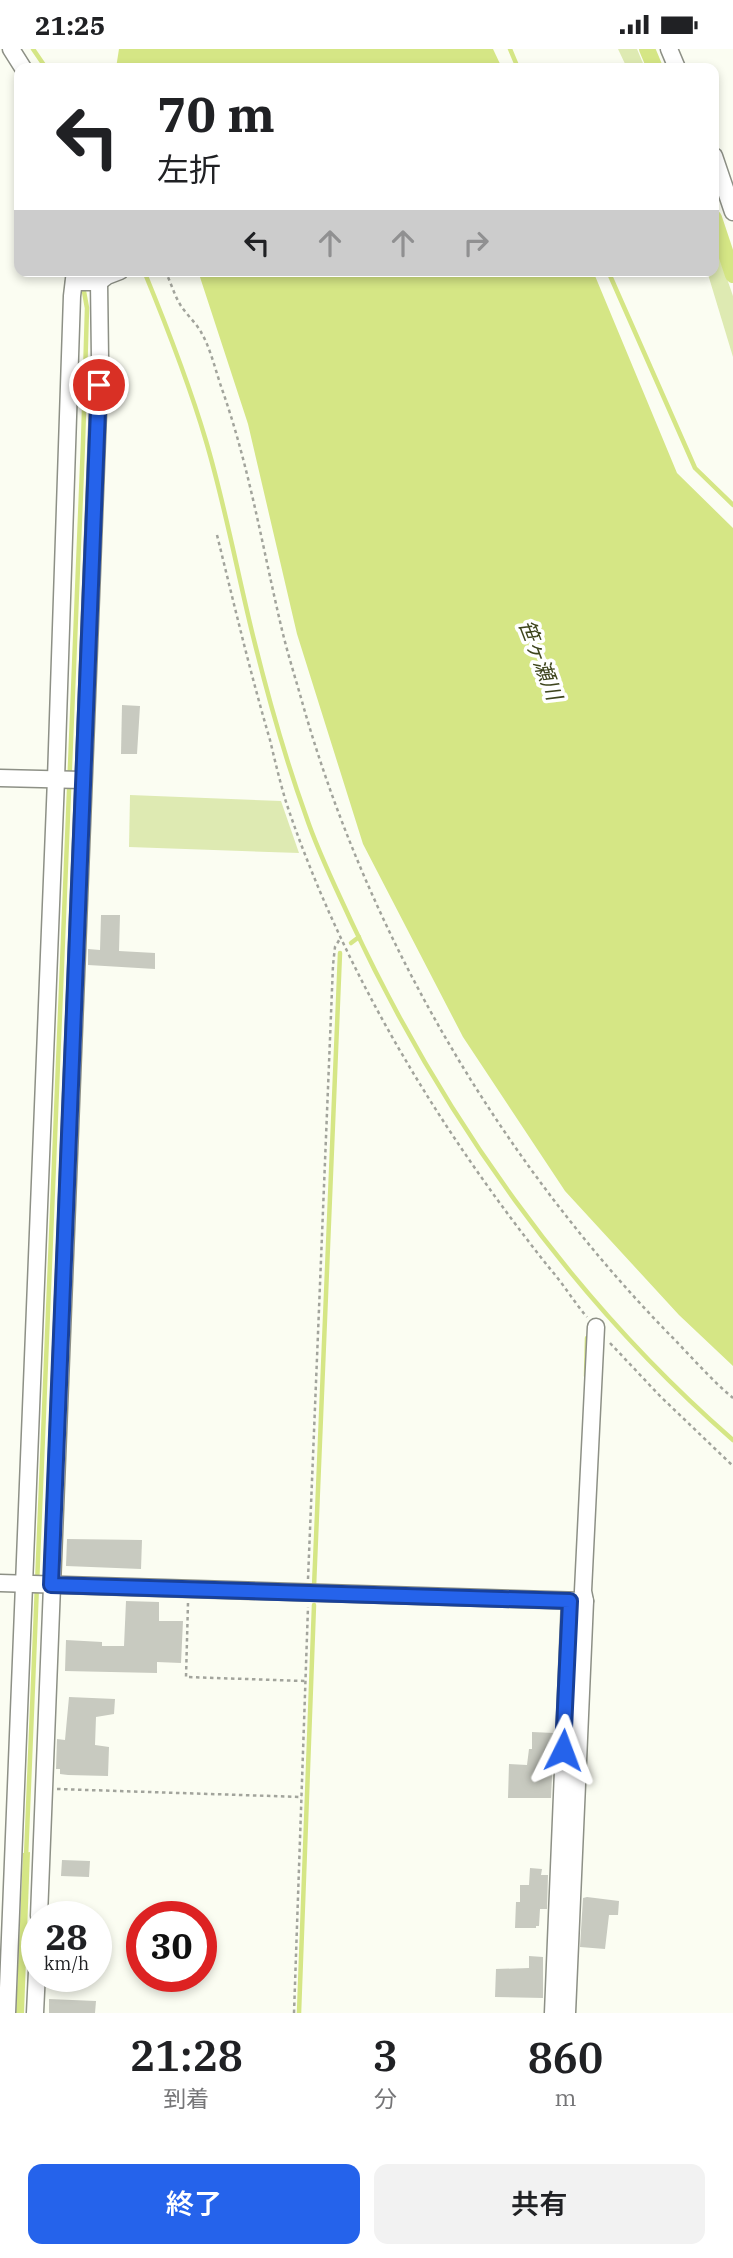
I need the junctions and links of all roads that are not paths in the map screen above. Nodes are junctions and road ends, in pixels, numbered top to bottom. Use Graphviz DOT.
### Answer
graph roads {
  1 [pos="719,171"];
  2 [pos="733,212"];
  3 [pos="101,277"];
  4 [pos="83,280"];
  5 [pos="0,778"];
  6 [pos="69,780"];
  7 [pos="596,1327"];
  8 [pos="0,1584"];
  9 [pos="37,1585"];
  10 [pos="577,1601"];
  11 [pos="569,1772"];
  12 [pos="27,1847"];
  13 [pos="36,1901"];
  14 [pos="36,1992"];
  15 [pos="7,2013"];
  16 [pos="35,2013"];
  17 [pos="553,2013"];
  18 [pos="567,2013"];
  1 -- 2 [label="street"];
  3 -- 4 [label="street"];
  4 -- 6 [label="street"];
  4 -- 6 [label="street"];
  5 -- 6 [label="street"];
  6 -- 9 [label="street"];
  6 -- 9 [label="street"];
  7 -- 10 [label="street"];
  8 -- 9 [label="street"];
  9 -- 10 [label="street"];
  9 -- 12 [label="street"];
  9 -- 12 [label="street"];
  10 -- 11 [label="street"];
  11 -- 17 [label="street"];
  11 -- 18 [label="street"];
  12 -- 13 [label="street"];
  12 -- 15 [label="street"];
  14 -- 16 [label="street"];
}
